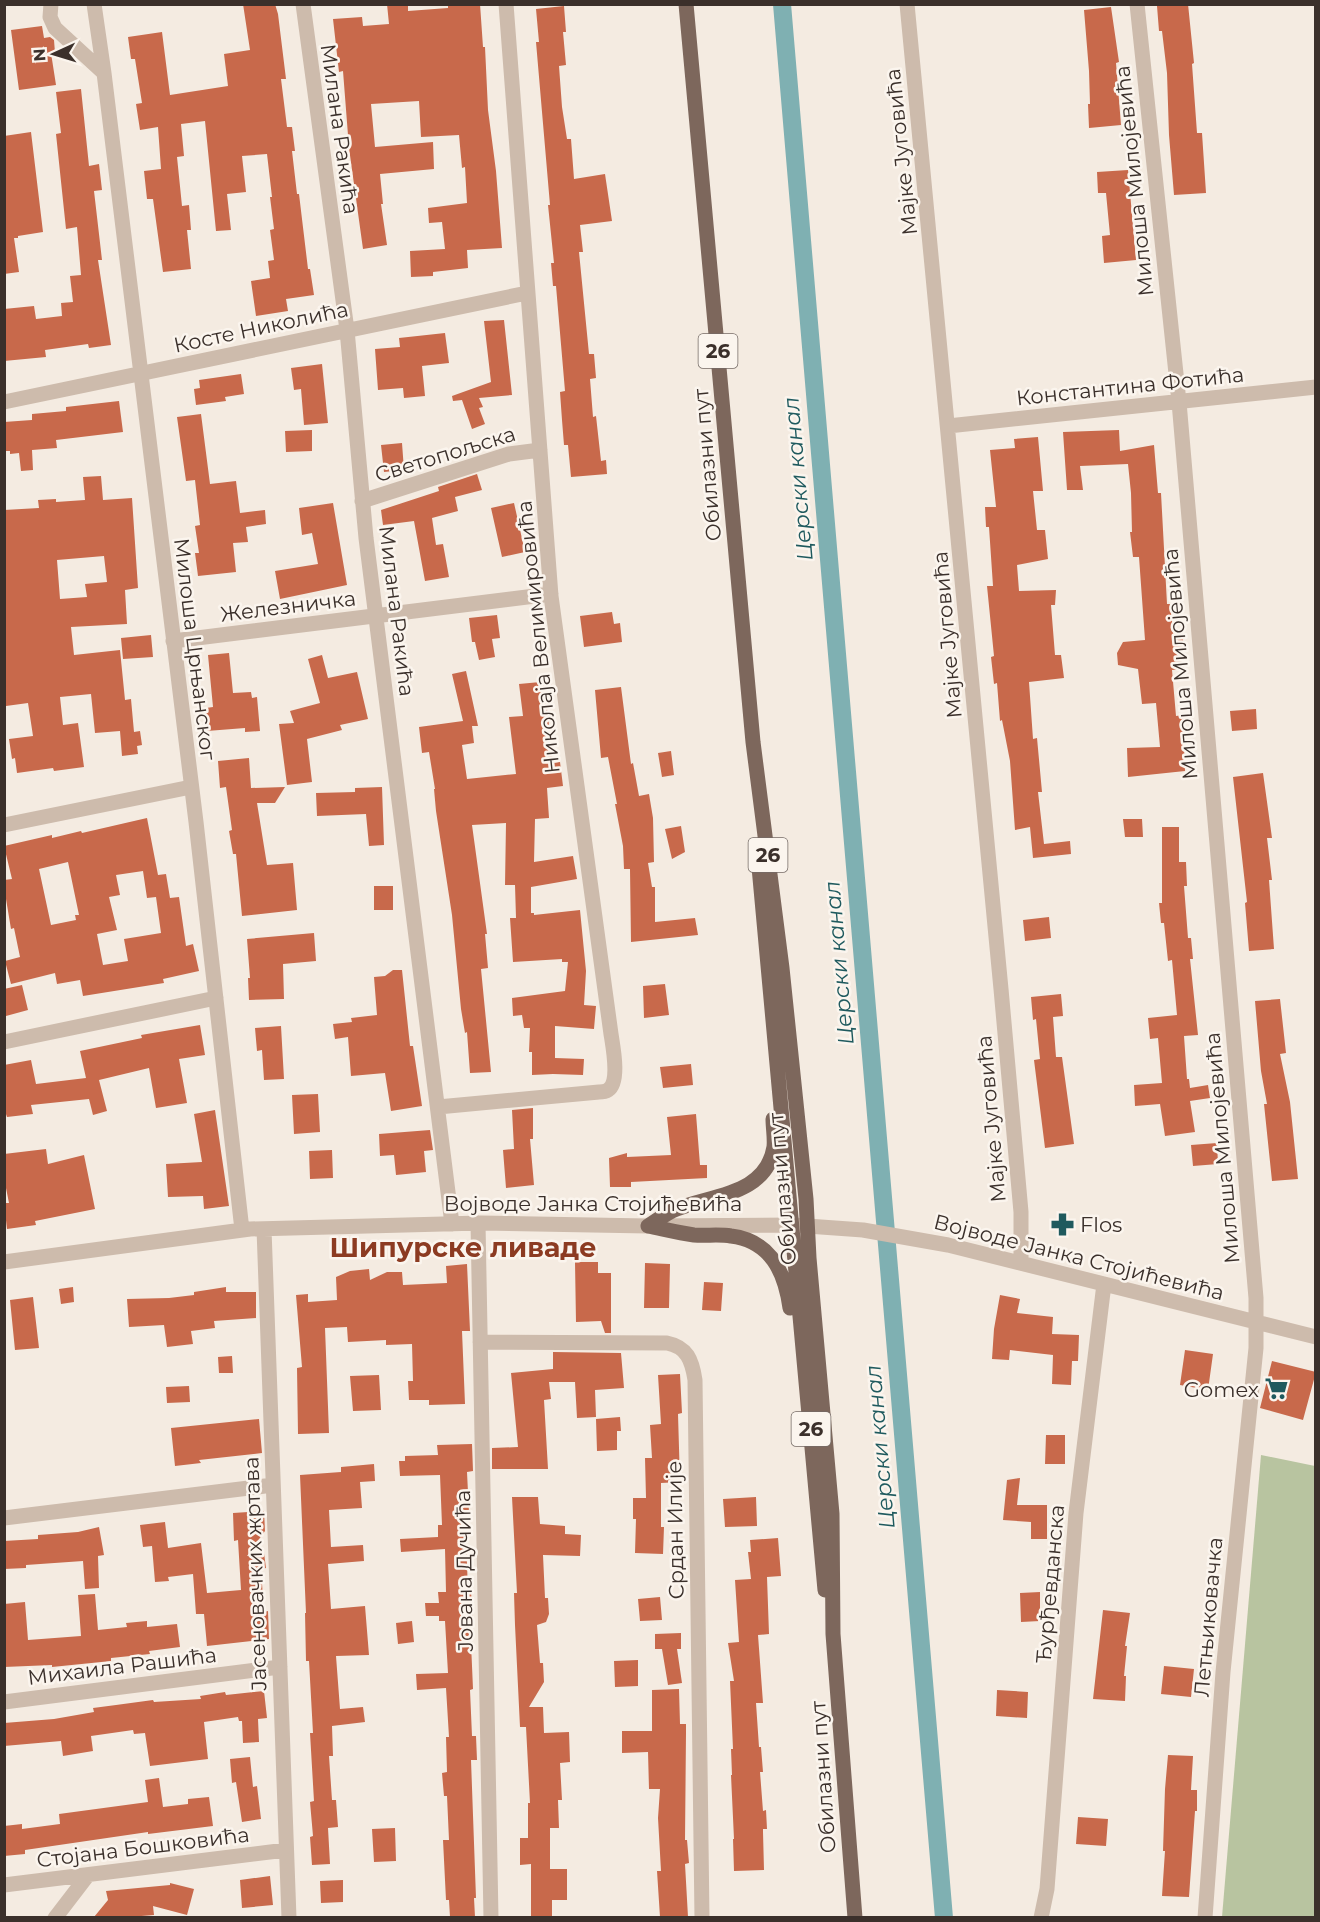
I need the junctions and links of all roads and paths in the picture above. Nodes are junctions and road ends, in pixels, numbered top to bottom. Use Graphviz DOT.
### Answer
graph roads {
  1 [pos="51,4"];
  2 [pos="94,4"];
  3 [pos="303,4"];
  4 [pos="506,4"];
  5 [pos="686,4"];
  6 [pos="907,4"];
  7 [pos="1137,4"];
  8 [pos="105,74"];
  9 [pos="527,293"];
  10 [pos="347,330"];
  11 [pos="140,374"];
  12 [pos="1316,387"];
  13 [pos="4,402"];
  14 [pos="1179,402"];
  15 [pos="948,426"];
  16 [pos="540,450"];
  17 [pos="362,501"];
  18 [pos="551,594"];
  19 [pos="376,616"];
  20 [pos="173,641"];
  21 [pos="753,742"];
  22 [pos="191,787"];
  23 [pos="4,825"];
  24 [pos="766,937"];
  25 [pos="216,998"];
  26 [pos="4,1042"];
  27 [pos="438,1107"];
  28 [pos="478,1223"];
  29 [pos="452,1224"];
  30 [pos="800,1225"];
  31 [pos="648,1226"];
  32 [pos="264,1229"];
  33 [pos="242,1230"];
  34 [pos="4,1262"];
  35 [pos="1021,1263"];
  36 [pos="1104,1284"];
  37 [pos="1256,1321"];
  38 [pos="1316,1337"];
  39 [pos="480,1342"];
  40 [pos="273,1485"];
  41 [pos="4,1518"];
  42 [pos="823,1565"];
  43 [pos="833,1634"];
  44 [pos="280,1667"];
  45 [pos="4,1702"];
  46 [pos="286,1850"];
  47 [pos="88,1875"];
  48 [pos="4,1885"];
  49 [pos="56,1917"];
  50 [pos="289,1917"];
  51 [pos="491,1917"];
  52 [pos="702,1917"];
  53 [pos="855,1917"];
  54 [pos="1041,1917"];
  55 [pos="1205,1917"];
  1 -- 8 [label="street"];
  2 -- 8 [label="street, Милоша Црњанског"];
  3 -- 10 [label="street, Милана Ракића"];
  4 -- 9 [label="street, Николаја Велимировића"];
  5 -- 21 [label="main road, Обилазни пут / 26"];
  6 -- 15 [label="street, Мајке Југовића"];
  7 -- 14 [label="street, Милоша Милојевића"];
  8 -- 11 [label="street, Милоша Црњанског"];
  9 -- 10 [label="street, Косте Николића"];
  9 -- 16 [label="street, Николаја Велимировића"];
  10 -- 11 [label="street, Косте Николића"];
  10 -- 17 [label="street, Милана Ракића"];
  11 -- 13 [label="street, Косте Николића"];
  11 -- 20 [label="street, Милоша Црњанског"];
  12 -- 14 [label="street, Константина Фотића"];
  14 -- 15 [label="street, Константина Фотића"];
  14 -- 37 [label="street, Милоша Милојевића"];
  15 -- 35 [label="street, Мајке Југовића"];
  16 -- 17 [label="street, Светопољска"];
  16 -- 18 [label="street, Николаја Велимировића"];
  17 -- 19 [label="street, Милана Ракића"];
  18 -- 19 [label="street, Железничка"];
  18 -- 27 [label="street, Николаја Велимировића"];
  19 -- 20 [label="street, Железничка"];
  19 -- 27 [label="street, Милана Ракића"];
  20 -- 22 [label="street, Милоша Црњанског"];
  21 -- 24 [label="main road, Обилазни пут / 26"];
  21 -- 30 [label="main road, Обилазни пут / 26"];
  22 -- 23 [label="street"];
  22 -- 25 [label="street, Милоша Црњанског"];
  24 -- 30 [label="main road, Обилазни пут / 26"];
  24 -- 31 [label="main road"];
  25 -- 26 [label="street"];
  25 -- 33 [label="street, Милоша Црњанског"];
  27 -- 29 [label="street, Милана Ракића"];
  28 -- 29 [label="street, Војводе Јанка Стојићевића"];
  28 -- 31 [label="street, Војводе Јанка Стојићевића"];
  28 -- 39 [label="street, Јована Дучића"];
  29 -- 32 [label="street, Војводе Јанка Стојићевића"];
  30 -- 31 [label="street, Војводе Јанка Стојићевића"];
  30 -- 35 [label="street, Војводе Јанка Стојићевића"];
  30 -- 42 [label="main road, Обилазни пут / 26"];
  30 -- 43 [label="main road, Обилазни пут / 26"];
  31 -- 42 [label="main road"];
  32 -- 33 [label="street, Војводе Јанка Стојићевића"];
  32 -- 40 [label="street, Јасеновачких жртава"];
  33 -- 34 [label="street, Војводе Јанка Стојићевића"];
  35 -- 36 [label="street, Војводе Јанка Стојићевића"];
  36 -- 37 [label="street, Војводе Јанка Стојићевића"];
  36 -- 54 [label="street, Ђурђевданска"];
  37 -- 38 [label="street, Војводе Јанка Стојићевића"];
  37 -- 55 [label="street, Летњиковачка"];
  39 -- 51 [label="street, Јована Дучића"];
  39 -- 52 [label="street, Срдан Илије"];
  40 -- 41 [label="street"];
  40 -- 44 [label="street, Јасеновачких жртава"];
  42 -- 43 [label="main road, Обилазни пут / 26"];
  43 -- 53 [label="main road, Обилазни пут / 26"];
  44 -- 45 [label="street, Михаила Рашића"];
  44 -- 46 [label="street, Јасеновачких жртава"];
  46 -- 47 [label="street, Стојана Бошковића"];
  46 -- 50 [label="street, Јасеновачких жртава"];
  47 -- 48 [label="street, Стојана Бошковића"];
  47 -- 49 [label="street"];
}
